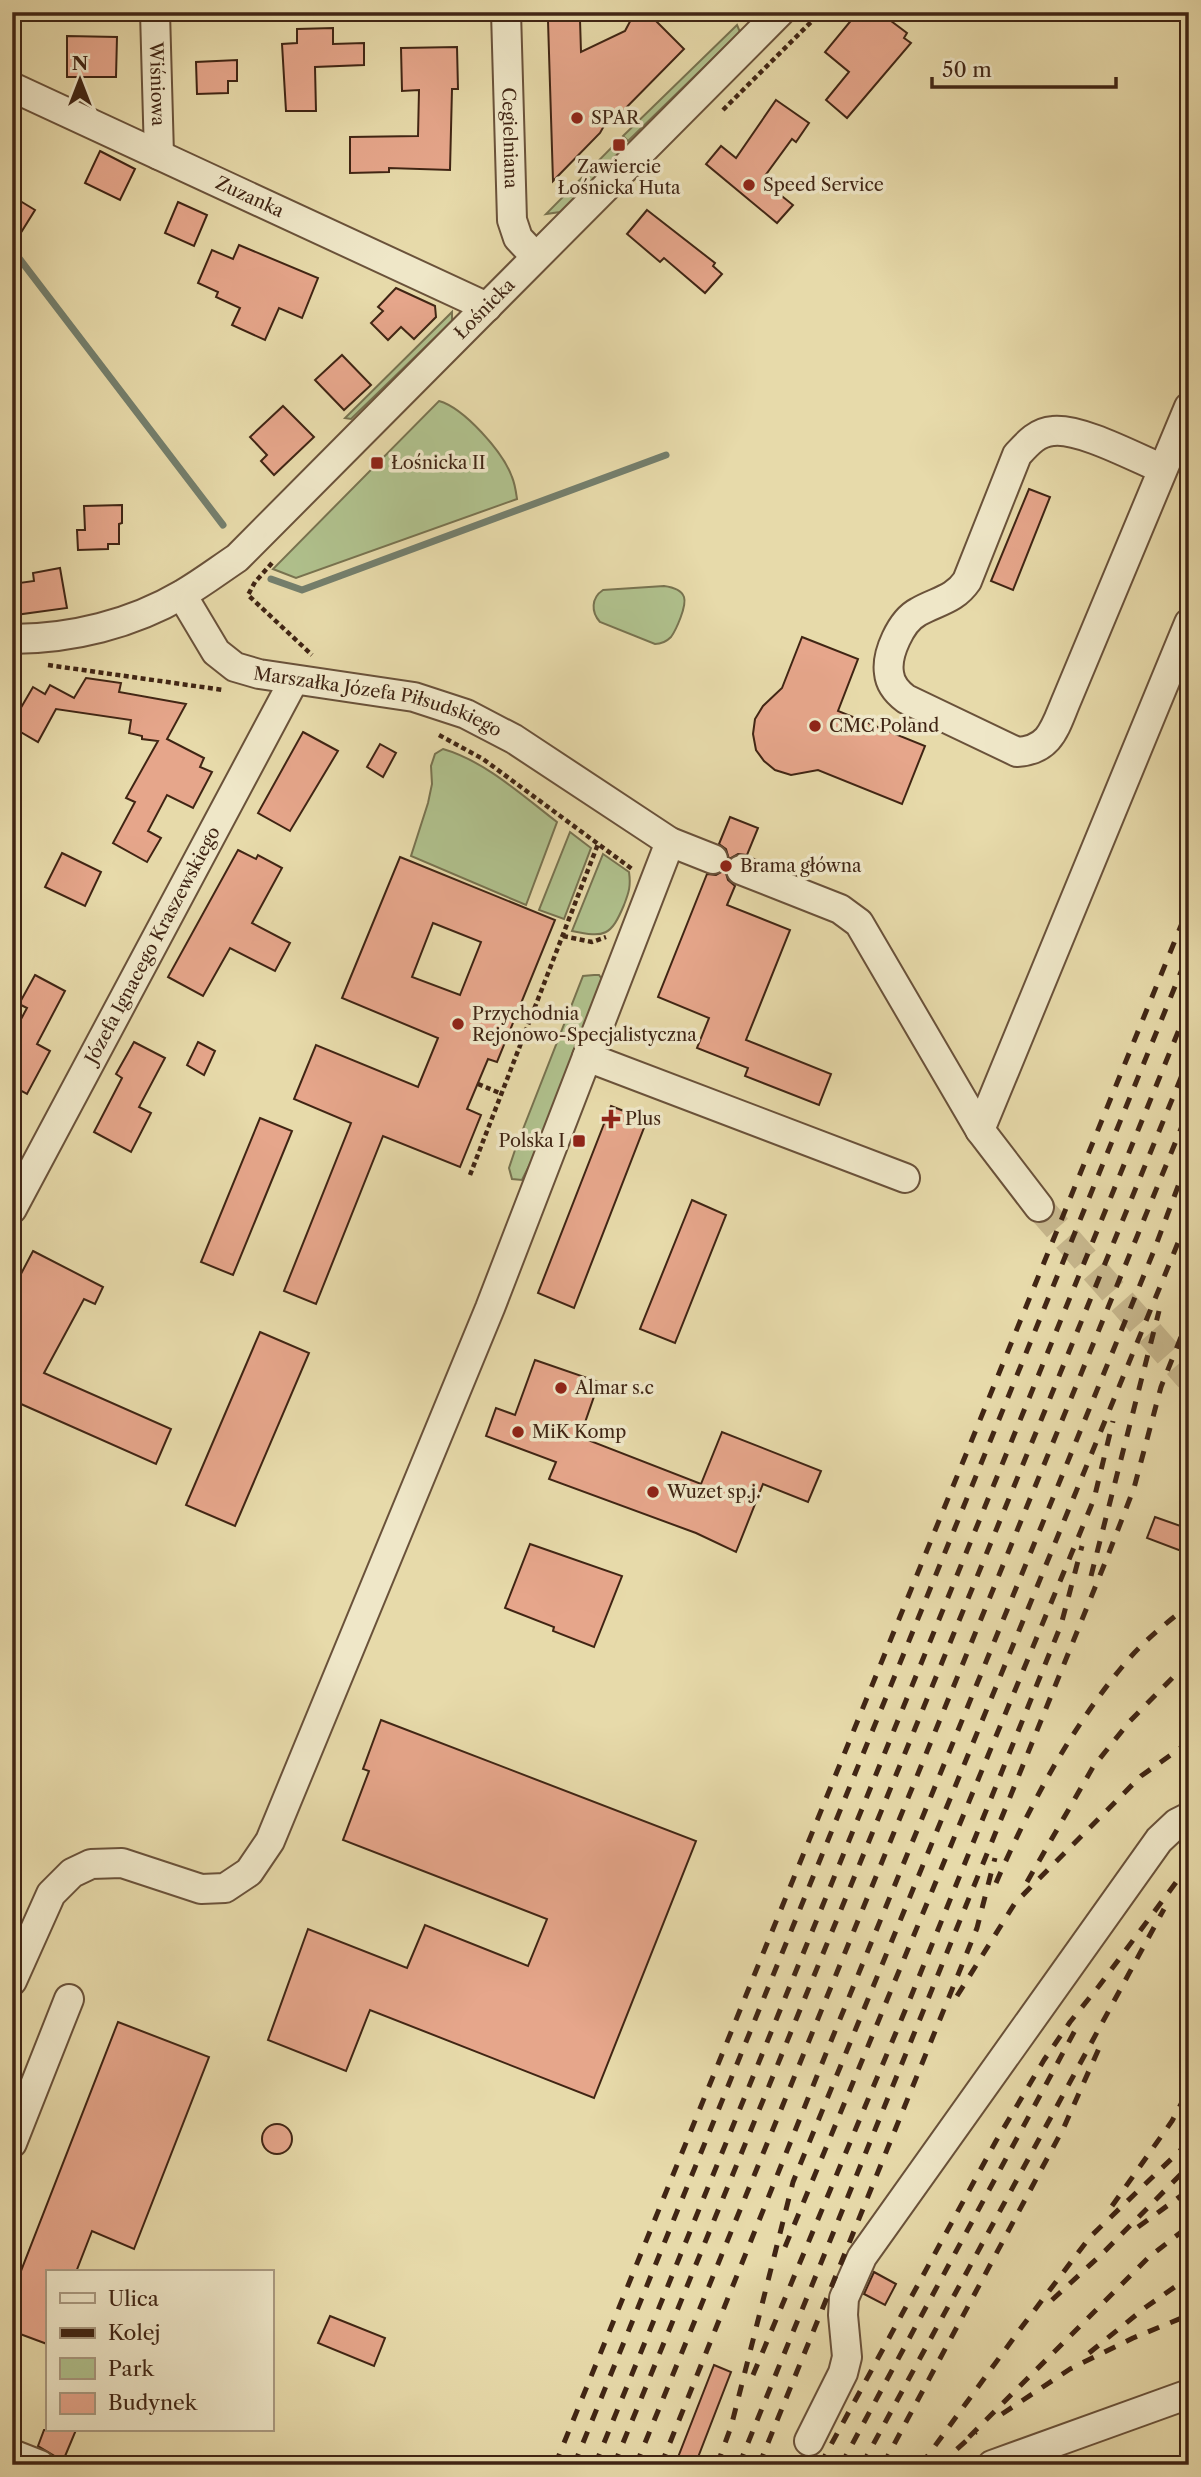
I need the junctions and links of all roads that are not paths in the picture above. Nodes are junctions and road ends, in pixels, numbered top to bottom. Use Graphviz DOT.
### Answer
graph roads {
  1 [pos="155,12"];
  2 [pos="506,12"];
  3 [pos="780,12"];
  4 [pos="12,88"];
  5 [pos="159,155"];
  6 [pos="535,256"];
  7 [pos="487,307"];
  8 [pos="1189,407"];
  9 [pos="1163,469"];
  10 [pos="182,595"];
  11 [pos="1189,623"];
  12 [pos="12,639"];
  13 [pos="293,680"];
  14 [pos="670,842"];
  15 [pos="713,859"];
  16 [pos="741,870"];
  17 [pos="587,1057"];
  18 [pos="980,1130"];
  19 [pos="905,1178"];
  20 [pos="1039,1206"];
  21 [pos="12,1209"];
  22 [pos="1189,1817"];
  23 [pos="12,1982"];
  24 [pos="69,1998"];
  25 [pos="12,2143"];
  26 [pos="1189,2394"];
  27 [pos="809,2441"];
  28 [pos="12,2454"];
  29 [pos="40,2465"];
  30 [pos="992,2465"];
  1 -- 5 [label="street, Wiśniowa"];
  2 -- 6 [label="street, Cegielniana"];
  3 -- 6 [label="street, Łośnicka"];
  4 -- 5 [label="street, Zuzanka"];
  5 -- 7 [label="street, Zuzanka"];
  6 -- 7 [label="street, Łośnicka"];
  7 -- 10 [label="street, Łośnicka"];
  8 -- 9 [label="street"];
  9 -- 9 [label="street"];
  10 -- 12 [label="street"];
  10 -- 13 [label="street, Marszałka Józefa Piłsudskiego"];
  11 -- 18 [label="street"];
  13 -- 14 [label="street, Marszałka Józefa Piłsudskiego"];
  13 -- 21 [label="street, Józefa Ignacego Kraszewskiego"];
  14 -- 15 [label="street, Marszałka Józefa Piłsudskiego"];
  14 -- 17 [label="street"];
  16 -- 18 [label="street"];
  17 -- 19 [label="street"];
  17 -- 23 [label="street"];
  18 -- 20 [label="street"];
  22 -- 27 [label="street"];
  24 -- 25 [label="street"];
  26 -- 30 [label="street"];
  28 -- 29 [label="street"];
}
